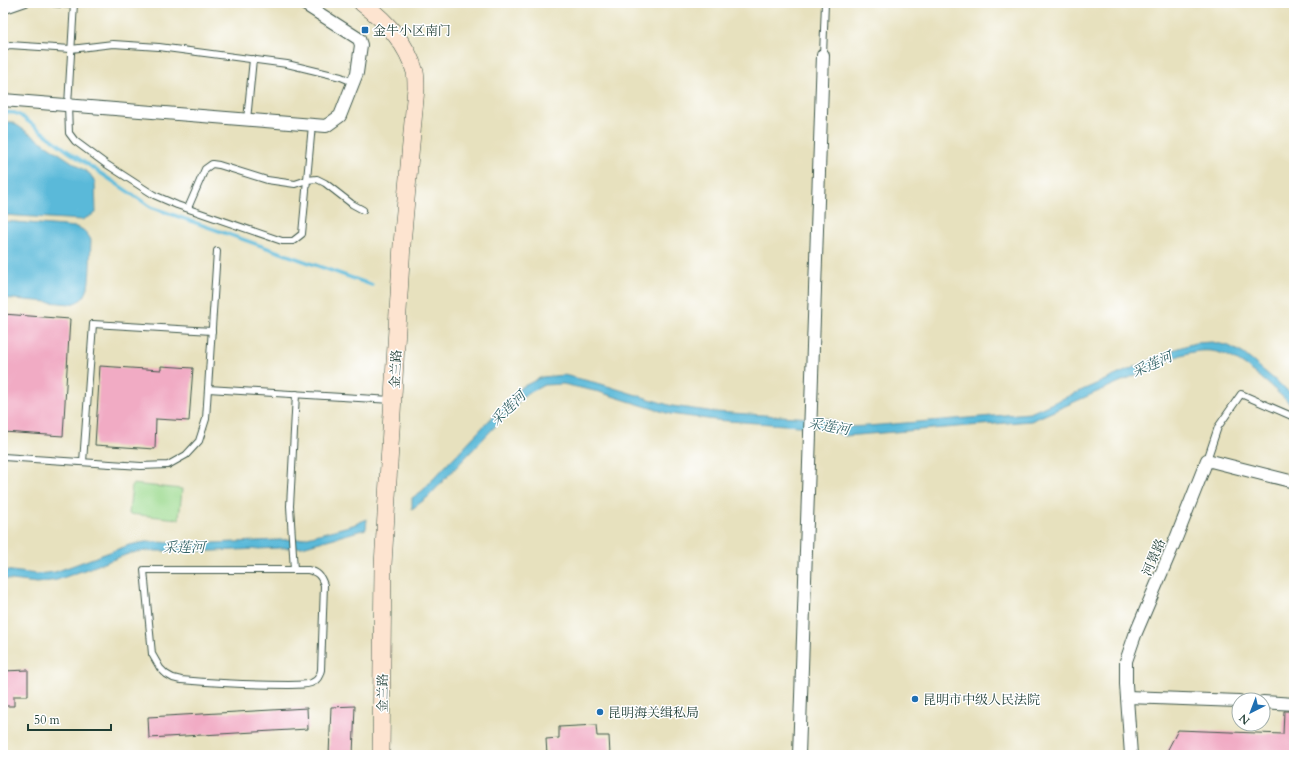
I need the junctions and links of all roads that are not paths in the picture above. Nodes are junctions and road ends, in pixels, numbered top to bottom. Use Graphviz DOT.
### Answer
graph roads {
  1 [pos="26,3"];
  2 [pos="52,3"];
  3 [pos="303,3"];
  4 [pos="362,3"];
  5 [pos="825,3"];
  6 [pos="74,4"];
  7 [pos="3,11"];
  8 [pos="3,48"];
  9 [pos="71,49"];
  10 [pos="823,55"];
  11 [pos="253,59"];
  12 [pos="354,82"];
  13 [pos="3,100"];
  14 [pos="68,105"];
  15 [pos="247,120"];
  16 [pos="312,125"];
  17 [pos="307,180"];
  18 [pos="188,208"];
  19 [pos="364,210"];
  20 [pos="217,251"];
  21 [pos="212,331"];
  22 [pos="208,389"];
  23 [pos="296,394"];
  24 [pos="393,400"];
  25 [pos="1294,417"];
  26 [pos="3,457"];
  27 [pos="1207,460"];
  28 [pos="83,462"];
  29 [pos="1294,482"];
  30 [pos="294,570"];
  31 [pos="1127,697"];
  32 [pos="1231,701"];
  33 [pos="1271,703"];
  34 [pos="1294,704"];
  35 [pos="381,755"];
  36 [pos="799,755"];
  37 [pos="1131,755"];
  1 -- 7 [label="lane"];
  2 -- 6 [label="lane"];
  3 -- 12 [label="street"];
  4 -- 24 [label="street, 金兰路"];
  5 -- 10 [label="lane"];
  6 -- 9 [label="lane"];
  8 -- 9 [label="lane"];
  9 -- 11 [label="lane"];
  9 -- 14 [label="lane"];
  10 -- 36 [label="street"];
  11 -- 12 [label="lane"];
  11 -- 15 [label="lane"];
  12 -- 16 [label="street"];
  13 -- 14 [label="street"];
  14 -- 15 [label="street"];
  14 -- 18 [label="lane"];
  15 -- 16 [label="street"];
  16 -- 17 [label="lane"];
  17 -- 18 [label="lane"];
  17 -- 18 [label="lane"];
  17 -- 19 [label="lane"];
  20 -- 21 [label="lane"];
  21 -- 22 [label="lane"];
  21 -- 28 [label="lane"];
  22 -- 23 [label="lane"];
  22 -- 28 [label="lane"];
  23 -- 24 [label="lane"];
  23 -- 30 [label="lane"];
  24 -- 35 [label="street, 金兰路"];
  25 -- 27 [label="lane"];
  26 -- 28 [label="lane"];
  27 -- 29 [label="street"];
  27 -- 31 [label="street, 河景路"];
  30 -- 30 [label="lane"];
  31 -- 32 [label="street"];
  31 -- 37 [label="street, 河景路"];
  33 -- 34 [label="street"];
}
